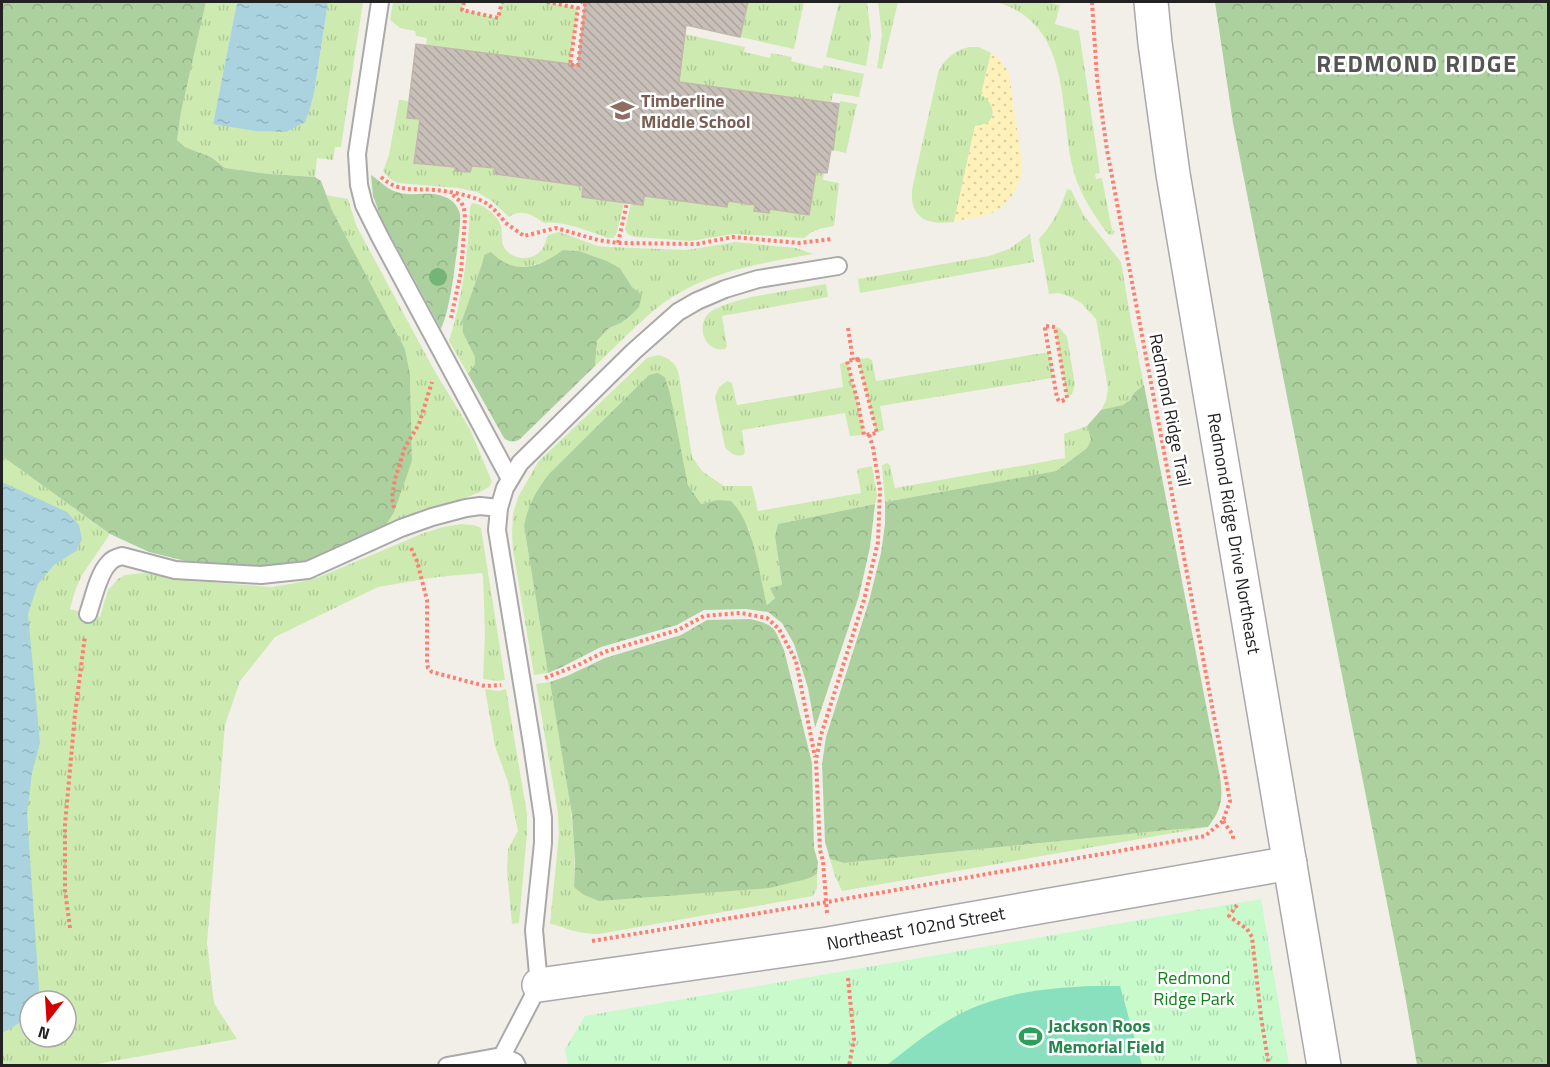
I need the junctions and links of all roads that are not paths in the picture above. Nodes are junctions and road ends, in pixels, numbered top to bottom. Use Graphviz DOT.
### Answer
graph roads {
  1 [pos="380,2"];
  2 [pos="1151,2"];
  3 [pos="838,266"];
  4 [pos="510,479"];
  5 [pos="499,508"];
  6 [pos="88,614"];
  7 [pos="1290,863"];
  8 [pos="539,985"];
  9 [pos="502,1056"];
  10 [pos="447,1065"];
  11 [pos="517,1065"];
  12 [pos="1324,1065"];
  1 -- 4 [label="lane"];
  2 -- 7 [label="street, Redmond Ridge Drive Northeast"];
  3 -- 4 [label="lane"];
  4 -- 5 [label="lane"];
  5 -- 6 [label="lane"];
  5 -- 8 [label="lane"];
  7 -- 8 [label="street, Northeast 102nd Street"];
  7 -- 12 [label="street, Redmond Ridge Drive Northeast"];
  8 -- 9 [label="lane"];
  9 -- 10 [label="lane"];
  9 -- 11 [label="lane"];
}
